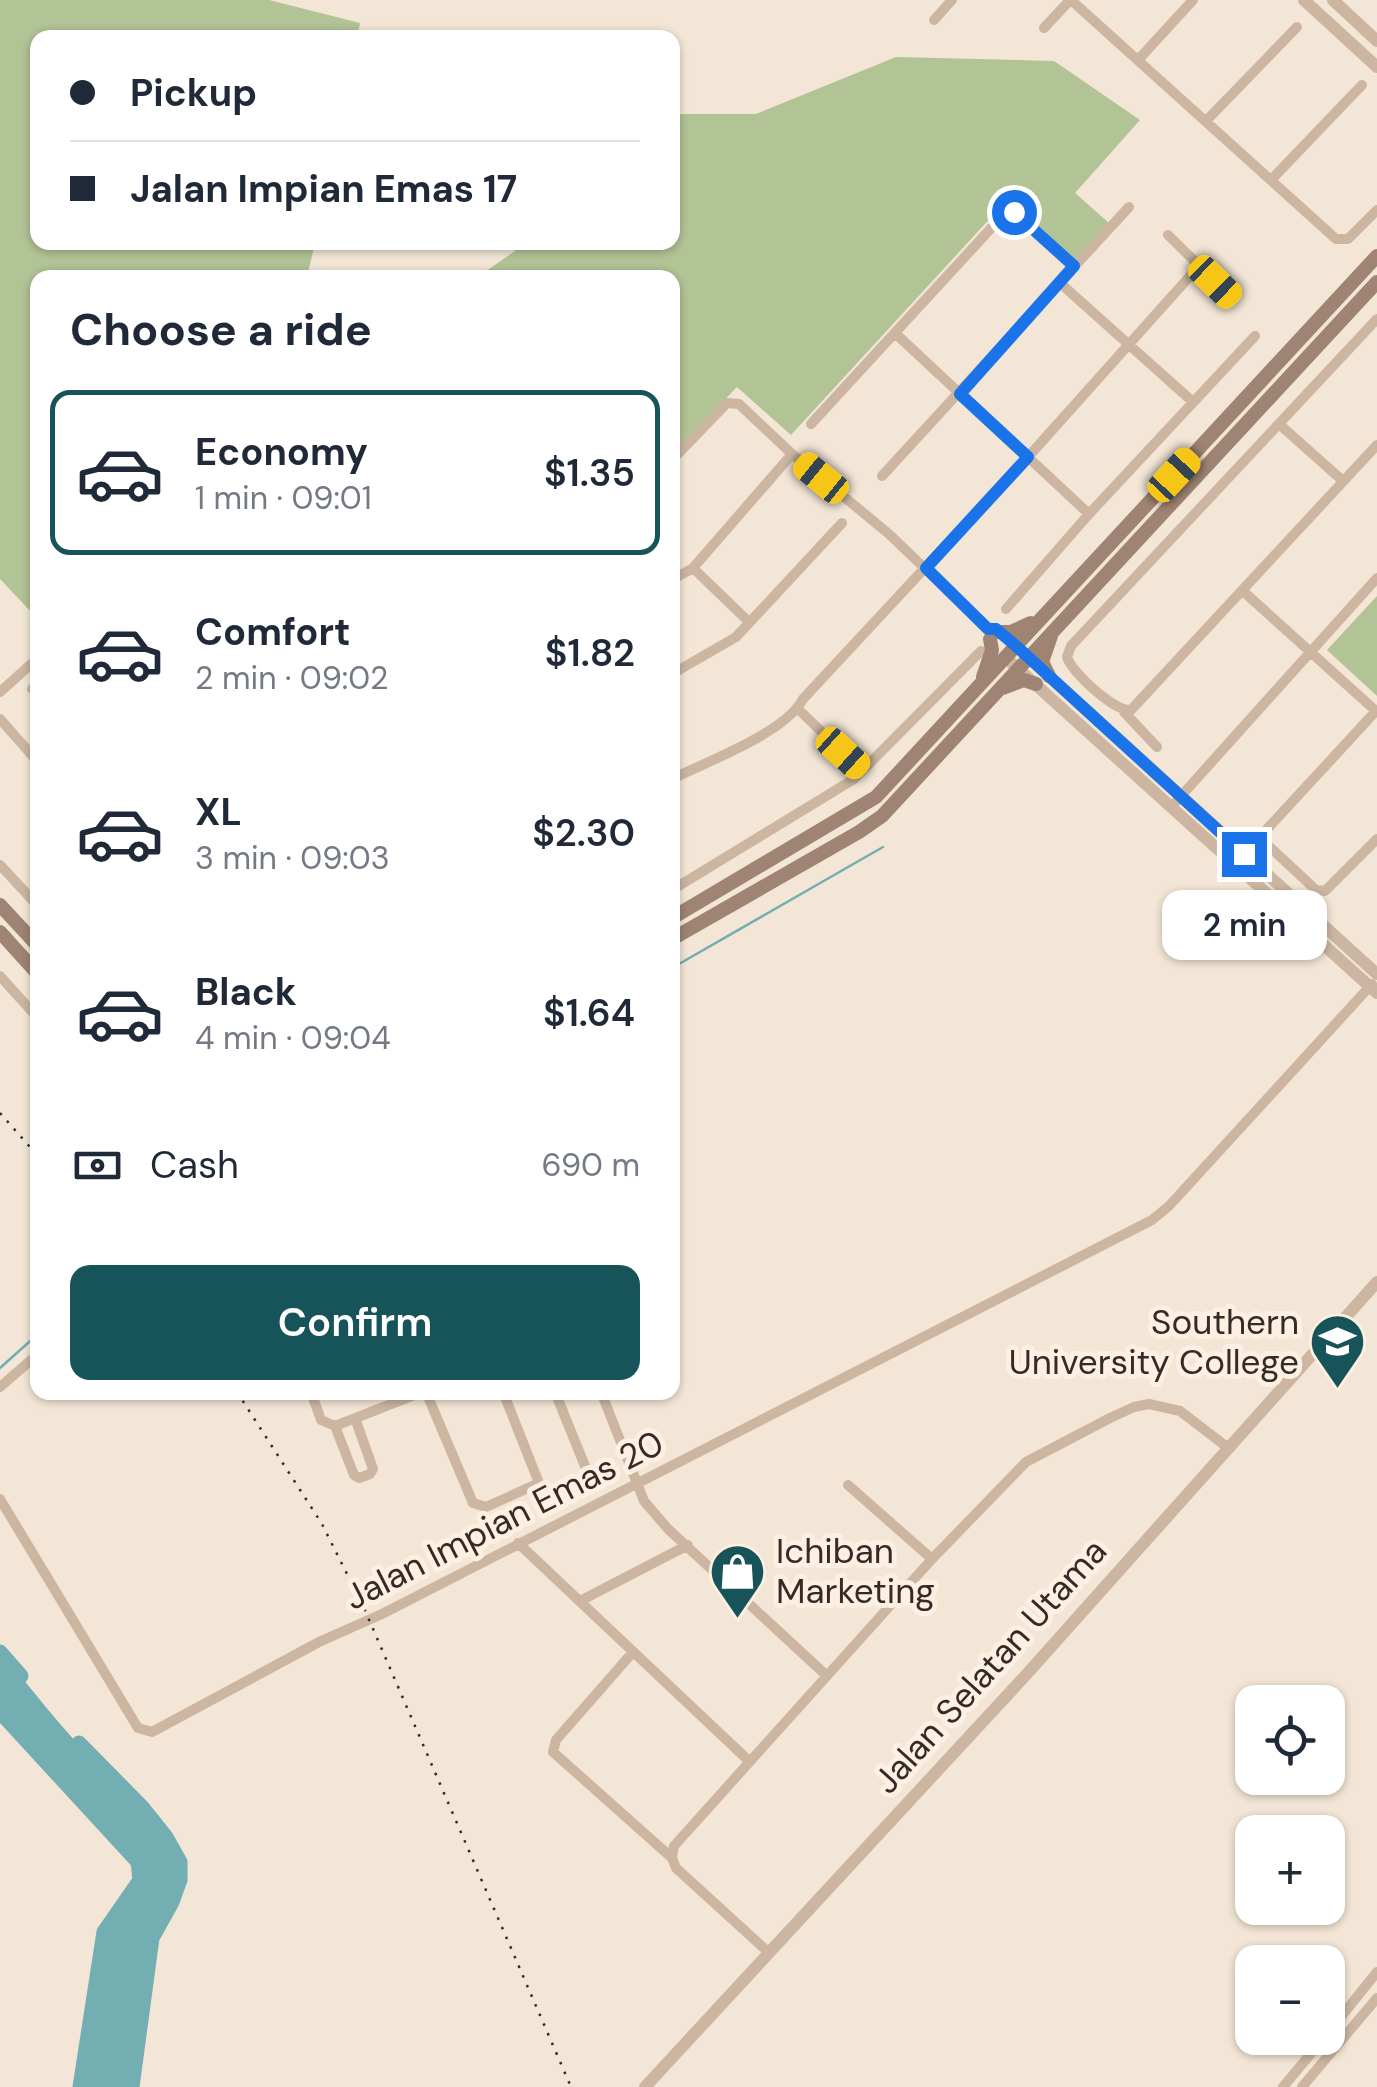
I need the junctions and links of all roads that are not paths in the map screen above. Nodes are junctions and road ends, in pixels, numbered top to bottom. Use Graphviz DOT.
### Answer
graph roads {
  1 [pos="952,0"];
  2 [pos="1070,0"];
  3 [pos="1193,0"];
  4 [pos="1333,0"];
  5 [pos="1308,1"];
  6 [pos="1350,16"];
  7 [pos="934,20"];
  8 [pos="1296,26"];
  9 [pos="1044,28"];
  10 [pos="1336,30"];
  11 [pos="1377,41"];
  12 [pos="1138,60"];
  13 [pos="1377,67"];
  14 [pos="1362,85"];
  15 [pos="1206,121"];
  16 [pos="1271,180"];
  17 [pos="1129,207"];
  18 [pos="1377,210"];
  19 [pos="1168,235"];
  20 [pos="1377,256"];
  21 [pos="1074,266"];
  22 [pos="1199,266"];
  23 [pos="1377,282"];
  24 [pos="1060,284"];
  25 [pos="1232,297"];
  26 [pos="1377,320"];
  27 [pos="896,334"];
  28 [pos="1255,336"];
  29 [pos="1128,344"];
  30 [pos="960,394"];
  31 [pos="1193,402"];
  32 [pos="811,424"];
  33 [pos="1279,424"];
  34 [pos="1377,445"];
  35 [pos="680,452"];
  36 [pos="792,454"];
  37 [pos="1028,457"];
  38 [pos="882,476"];
  39 [pos="1343,481"];
  40 [pos="1088,514"];
  41 [pos="842,524"];
  42 [pos="693,568"];
  43 [pos="926,568"];
  44 [pos="680,575"];
  45 [pos="1377,578"];
  46 [pos="1244,592"];
  47 [pos="1006,609"];
  48 [pos="749,622"];
  49 [pos="1049,622"];
  50 [pos="990,638"];
  51 [pos="1311,652"];
  52 [pos="1016,657"];
  53 [pos="30,665"];
  54 [pos="680,669"];
  55 [pos="1042,680"];
  56 [pos="981,683"];
  57 [pos="998,690"];
  58 [pos="0,692"];
  59 [pos="798,709"];
  60 [pos="1128,711"];
  61 [pos="0,719"];
  62 [pos="1158,748"];
  63 [pos="30,753"];
  64 [pos="859,773"];
  65 [pos="680,774"];
  66 [pos="1178,800"];
  67 [pos="1260,838"];
  68 [pos="1377,838"];
  69 [pos="1244,854"];
  70 [pos="0,865"];
  71 [pos="680,885"];
  72 [pos="30,897"];
  73 [pos="0,904"];
  74 [pos="680,913"];
  75 [pos="0,932"];
  76 [pos="680,934"];
  77 [pos="30,937"];
  78 [pos="30,965"];
  79 [pos="0,976"];
  80 [pos="1375,983"];
  81 [pos="30,1009"];
  82 [pos="1377,1282"];
  83 [pos="30,1361"];
  84 [pos="0,1387"];
  85 [pos="313,1400"];
  86 [pos="387,1400"];
  87 [pos="428,1400"];
  88 [pos="505,1400"];
  89 [pos="559,1400"];
  90 [pos="604,1400"];
  91 [pos="355,1418"];
  92 [pos="335,1426"];
  93 [pos="1227,1447"];
  94 [pos="588,1476"];
  95 [pos="636,1484"];
  96 [pos="848,1485"];
  97 [pos="0,1499"];
  98 [pos="518,1543"];
  99 [pos="688,1546"];
  100 [pos="932,1559"];
  101 [pos="580,1601"];
  102 [pos="634,1652"];
  103 [pos="827,1676"];
  104 [pos="749,1761"];
  105 [pos="672,1858"];
  106 [pos="768,1952"];
  107 [pos="1377,1972"];
  108 [pos="1377,1998"];
  109 [pos="1345,2012"];
  110 [pos="1309,2055"];
  111 [pos="645,2087"];
  112 [pos="1283,2087"];
  113 [pos="1302,2087"];
  1 -- 7 [label="street"];
  2 -- 9 [label="street"];
  2 -- 12 [label="street"];
  3 -- 12 [label="street"];
  4 -- 6 [label="street"];
  5 -- 10 [label="street"];
  6 -- 10 [label="street"];
  6 -- 11 [label="street"];
  8 -- 15 [label="street"];
  10 -- 13 [label="street"];
  12 -- 15 [label="street"];
  14 -- 16 [label="street"];
  15 -- 16 [label="street"];
  16 -- 18 [label="street"];
  17 -- 21 [label="street"];
  19 -- 22 [label="street"];
  20 -- 49 [label="main road"];
  21 -- 24 [label="street"];
  21 -- 27 [label="street"];
  22 -- 25 [label="street"];
  22 -- 29 [label="street"];
  23 -- 49 [label="main road"];
  24 -- 29 [label="street"];
  24 -- 30 [label="street"];
  26 -- 33 [label="street"];
  27 -- 30 [label="street"];
  27 -- 32 [label="street"];
  28 -- 31 [label="street"];
  29 -- 31 [label="street"];
  29 -- 37 [label="street"];
  30 -- 37 [label="street"];
  30 -- 38 [label="street"];
  31 -- 40 [label="street"];
  33 -- 39 [label="street"];
  33 -- 60 [label="street"];
  34 -- 39 [label="street"];
  35 -- 36 [label="street"];
  36 -- 42 [label="street"];
  36 -- 43 [label="street"];
  37 -- 40 [label="street"];
  37 -- 43 [label="street"];
  39 -- 46 [label="street"];
  40 -- 47 [label="street"];
  41 -- 48 [label="street"];
  42 -- 44 [label="street"];
  42 -- 48 [label="street"];
  43 -- 50 [label="street"];
  43 -- 59 [label="street"];
  45 -- 51 [label="street"];
  46 -- 51 [label="street"];
  46 -- 60 [label="street"];
  48 -- 54 [label="street"];
  49 -- 50 [label="main road"];
  49 -- 52 [label="main road"];
  49 -- 55 [label="main road"];
  50 -- 52 [label="street"];
  50 -- 56 [label="main road"];
  50 -- 64 [label="street"];
  51 -- 66 [label="street"];
  51 -- 67 [label="street"];
  52 -- 55 [label="street"];
  52 -- 56 [label="main road"];
  52 -- 57 [label="main road"];
  53 -- 58 [label="street"];
  55 -- 57 [label="main road"];
  55 -- 66 [label="street"];
  56 -- 74 [label="main road"];
  57 -- 76 [label="main road"];
  59 -- 64 [label="street"];
  59 -- 65 [label="street"];
  60 -- 62 [label="street"];
  61 -- 63 [label="street"];
  64 -- 71 [label="street"];
  66 -- 69 [label="street"];
  66 -- 80 [label="street"];
  67 -- 68 [label="street"];
  67 -- 69 [label="street"];
  69 -- 80 [label="street"];
  70 -- 72 [label="street"];
  73 -- 77 [label="main road"];
  75 -- 78 [label="main road"];
  79 -- 81 [label="street"];
  80 -- 95 [label="street, Jalan Impian Emas 20"];
  82 -- 93 [label="street, Jalan Selatan Utama"];
  83 -- 84 [label="street"];
  85 -- 92 [label="street"];
  86 -- 91 [label="street"];
  87 -- 88 [label="street"];
  89 -- 94 [label="street"];
  90 -- 95 [label="street"];
  91 -- 92 [label="street"];
  91 -- 92 [label="street"];
  93 -- 100 [label="street"];
  93 -- 106 [label="street, Jalan Selatan Utama"];
  95 -- 98 [label="street, Jalan Impian Emas 20"];
  95 -- 99 [label="street"];
  96 -- 100 [label="street"];
  97 -- 98 [label="street, Jalan Impian Emas 20"];
  98 -- 101 [label="street"];
  99 -- 101 [label="street"];
  99 -- 103 [label="street"];
  100 -- 103 [label="street"];
  101 -- 102 [label="street"];
  102 -- 104 [label="street"];
  102 -- 105 [label="street"];
  103 -- 104 [label="street"];
  104 -- 105 [label="street"];
  105 -- 106 [label="street"];
  106 -- 111 [label="street, Jalan Selatan Utama"];
  107 -- 109 [label="street"];
  108 -- 113 [label="street"];
  110 -- 112 [label="street"];
}
